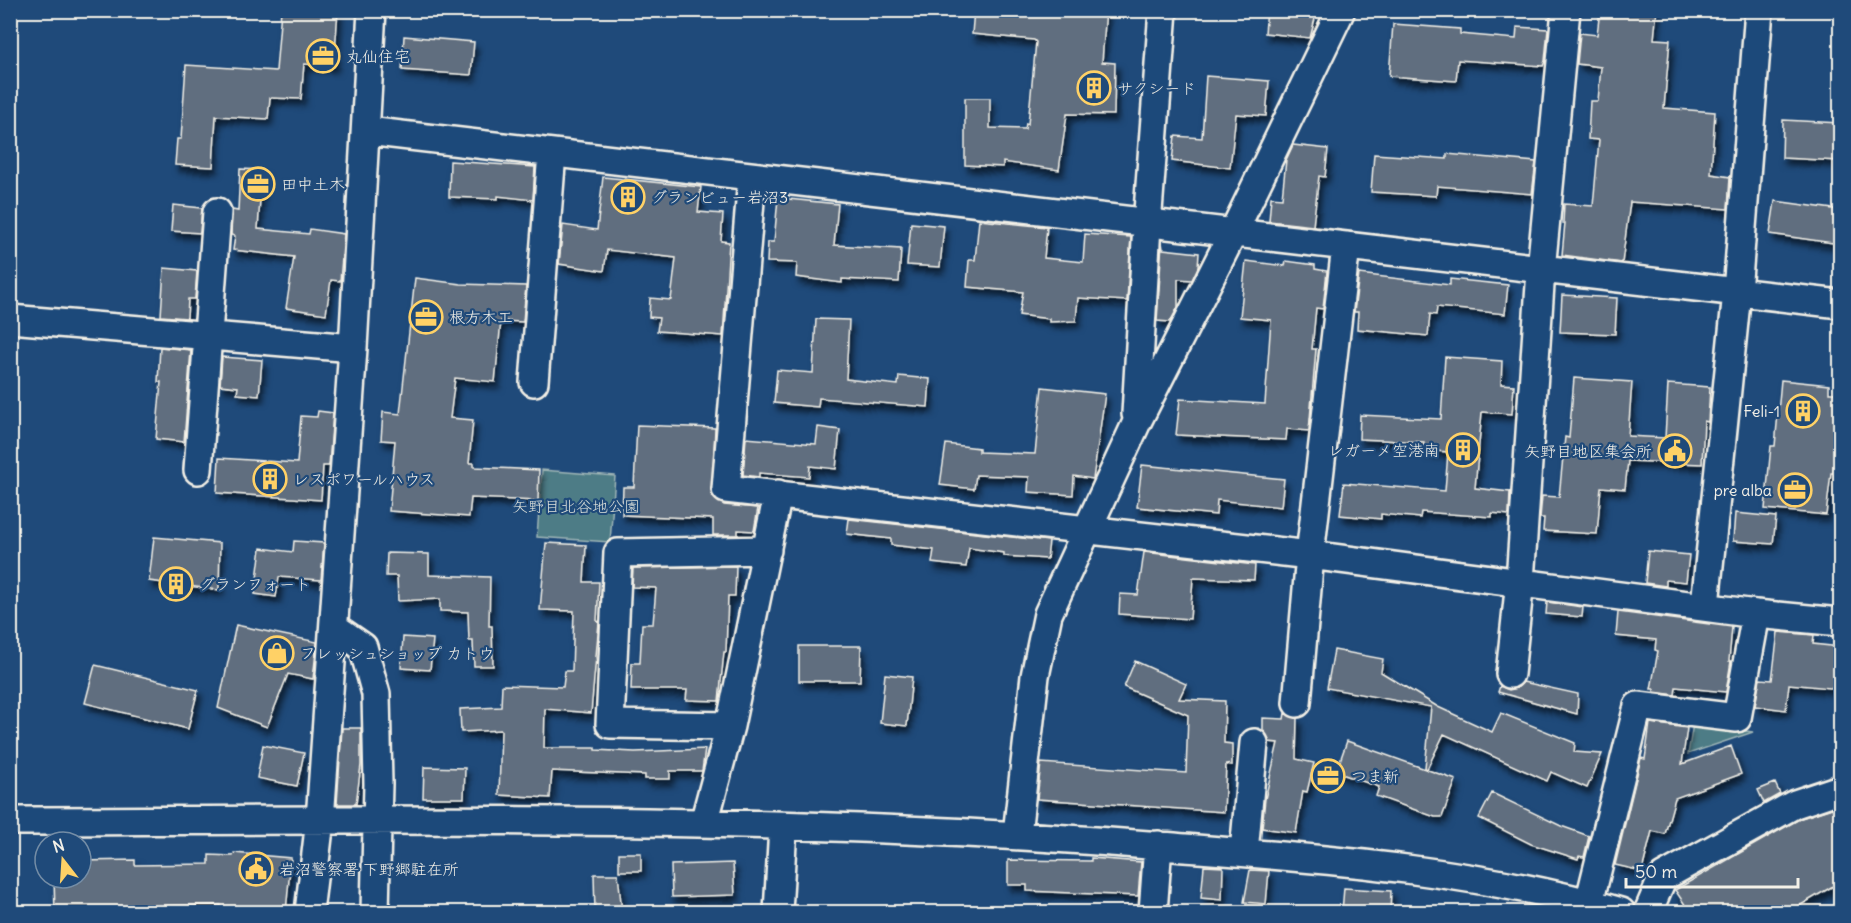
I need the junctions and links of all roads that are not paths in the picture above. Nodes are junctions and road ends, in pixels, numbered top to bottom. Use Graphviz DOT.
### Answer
graph roads {
  1 [pos="372,10"];
  2 [pos="1163,10"];
  3 [pos="1341,10"];
  4 [pos="1566,10"];
  5 [pos="1759,10"];
  6 [pos="367,131"];
  7 [pos="552,153"];
  8 [pos="752,177"];
  9 [pos="217,212"];
  10 [pos="1147,225"];
  11 [pos="1233,233"];
  12 [pos="1346,246"];
  13 [pos="1541,270"];
  14 [pos="1737,292"];
  15 [pos="1840,304"];
  16 [pos="10,319"];
  17 [pos="208,336"];
  18 [pos="353,348"];
  19 [pos="534,382"];
  20 [pos="1136,424"];
  21 [pos="198,470"];
  22 [pos="778,494"];
  23 [pos="1089,530"];
  24 [pos="766,550"];
  25 [pos="1310,555"];
  26 [pos="1520,581"];
  27 [pos="1705,605"];
  28 [pos="1756,614"];
  29 [pos="1840,622"];
  30 [pos="334,627"];
  31 [pos="1510,674"];
  32 [pos="1297,703"];
  33 [pos="730,726"];
  34 [pos="1254,743"];
  35 [pos="1840,789"];
  36 [pos="320,820"];
  37 [pos="10,821"];
  38 [pos="377,821"];
  39 [pos="704,822"];
  40 [pos="783,827"];
  41 [pos="1017,834"];
  42 [pos="1158,845"];
  43 [pos="1244,852"];
  44 [pos="1585,906"];
  45 [pos="309,912"];
  46 [pos="375,912"];
  47 [pos="778,912"];
  48 [pos="1153,912"];
  49 [pos="1621,912"];
  50 [pos="1648,912"];
  1 -- 6 [label="street"];
  2 -- 10 [label="street"];
  3 -- 11 [label="street"];
  4 -- 13 [label="street"];
  5 -- 14 [label="street"];
  6 -- 7 [label="street"];
  6 -- 18 [label="street"];
  7 -- 8 [label="street"];
  7 -- 19 [label="street"];
  8 -- 10 [label="street"];
  8 -- 22 [label="street"];
  9 -- 17 [label="street"];
  10 -- 11 [label="street"];
  10 -- 20 [label="street"];
  11 -- 12 [label="street"];
  11 -- 20 [label="street"];
  12 -- 13 [label="street"];
  12 -- 25 [label="street"];
  13 -- 14 [label="street"];
  13 -- 26 [label="street"];
  14 -- 15 [label="street"];
  14 -- 27 [label="street"];
  16 -- 17 [label="street"];
  17 -- 18 [label="street"];
  17 -- 21 [label="street"];
  18 -- 30 [label="street"];
  20 -- 23 [label="street"];
  22 -- 23 [label="street"];
  22 -- 24 [label="street"];
  23 -- 25 [label="street"];
  23 -- 41 [label="street"];
  24 -- 33 [label="street"];
  24 -- 33 [label="street"];
  25 -- 26 [label="street"];
  25 -- 32 [label="street"];
  26 -- 27 [label="street"];
  26 -- 31 [label="street"];
  27 -- 28 [label="street"];
  28 -- 29 [label="street"];
  28 -- 44 [label="street"];
  30 -- 36 [label="street"];
  30 -- 38 [label="street"];
  33 -- 39 [label="street"];
  34 -- 43 [label="street"];
  35 -- 50 [label="street"];
  36 -- 37 [label="street"];
  36 -- 38 [label="street"];
  36 -- 45 [label="street"];
  38 -- 39 [label="street"];
  38 -- 46 [label="street"];
  39 -- 40 [label="street"];
  40 -- 41 [label="street"];
  40 -- 47 [label="street"];
  41 -- 42 [label="street"];
  42 -- 43 [label="street"];
  42 -- 48 [label="street"];
  43 -- 44 [label="street"];
  44 -- 49 [label="street"];
}
